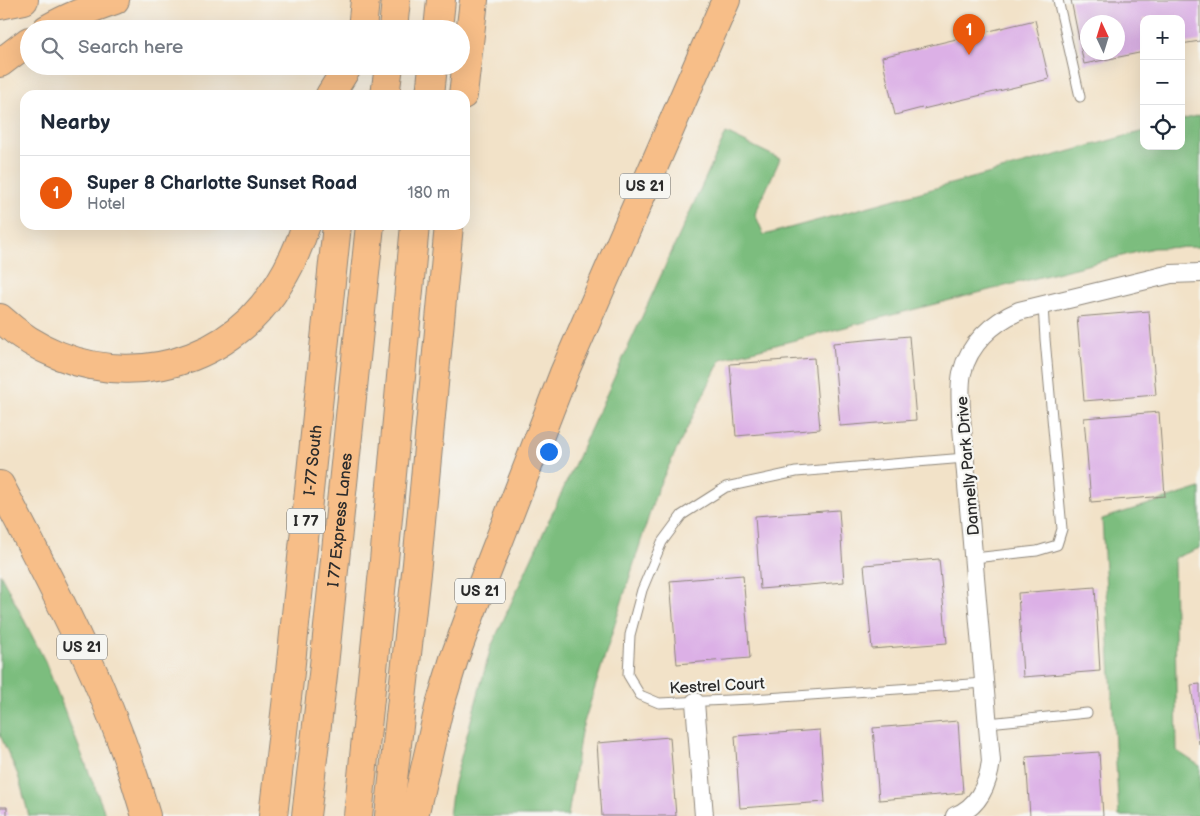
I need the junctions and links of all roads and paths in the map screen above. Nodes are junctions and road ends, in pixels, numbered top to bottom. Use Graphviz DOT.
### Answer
graph roads {
  1 [pos="24,0"];
  2 [pos="115,0"];
  3 [pos="365,0"];
  4 [pos="396,0"];
  5 [pos="441,0"];
  6 [pos="474,0"];
  7 [pos="726,0"];
  8 [pos="1058,0"];
  9 [pos="0,5"];
  10 [pos="64,20"];
  11 [pos="363,20"];
  12 [pos="394,20"];
  13 [pos="439,20"];
  14 [pos="470,35"];
  15 [pos="20,48"];
  16 [pos="0,63"];
  17 [pos="342,75"];
  18 [pos="357,75"];
  19 [pos="387,75"];
  20 [pos="432,75"];
  21 [pos="465,75"];
  22 [pos="333,90"];
  23 [pos="355,90"];
  24 [pos="386,90"];
  25 [pos="431,90"];
  26 [pos="464,90"];
  27 [pos="1080,97"];
  28 [pos="304,230"];
  29 [pos="337,230"];
  30 [pos="369,230"];
  31 [pos="415,230"];
  32 [pos="448,230"];
  33 [pos="1200,273"];
  34 [pos="1043,305"];
  35 [pos="0,318"];
  36 [pos="965,458"];
  37 [pos="0,485"];
  38 [pos="974,558"];
  39 [pos="985,683"];
  40 [pos="695,702"];
  41 [pos="1087,713"];
  42 [pos="988,723"];
  43 [pos="146,816"];
  44 [pos="273,816"];
  45 [pos="306,816"];
  46 [pos="358,816"];
  47 [pos="389,816"];
  48 [pos="414,816"];
  49 [pos="704,816"];
  50 [pos="954,816"];
  1 -- 9 [label="main road"];
  2 -- 10 [label="main road"];
  3 -- 11 [label="main road"];
  4 -- 12 [label="main road"];
  5 -- 13 [label="main road"];
  6 -- 14 [label="main road"];
  7 -- 48 [label="main road, US 21"];
  8 -- 27 [label="lane"];
  15 -- 16 [label="main road"];
  17 -- 22 [label="main road"];
  18 -- 23 [label="main road"];
  19 -- 24 [label="main road"];
  20 -- 25 [label="main road"];
  21 -- 26 [label="main road"];
  28 -- 35 [label="main road"];
  29 -- 44 [label="main road, I-77 South / I 77"];
  30 -- 45 [label="main road, I 77 Express Lanes / I 77"];
  31 -- 46 [label="main road"];
  32 -- 47 [label="main road"];
  33 -- 34 [label="street, Dannelly Park Drive"];
  34 -- 36 [label="street, Dannelly Park Drive"];
  34 -- 38 [label="lane"];
  36 -- 38 [label="street, Dannelly Park Drive"];
  36 -- 40 [label="lane, Kestrel Court"];
  37 -- 43 [label="main road, US 21"];
  38 -- 39 [label="street, Dannelly Park Drive"];
  39 -- 40 [label="lane, Kestrel Court"];
  39 -- 42 [label="street, Dannelly Park Drive"];
  40 -- 49 [label="street"];
  41 -- 42 [label="lane"];
  42 -- 50 [label="street, Dannelly Park Drive"];
}
